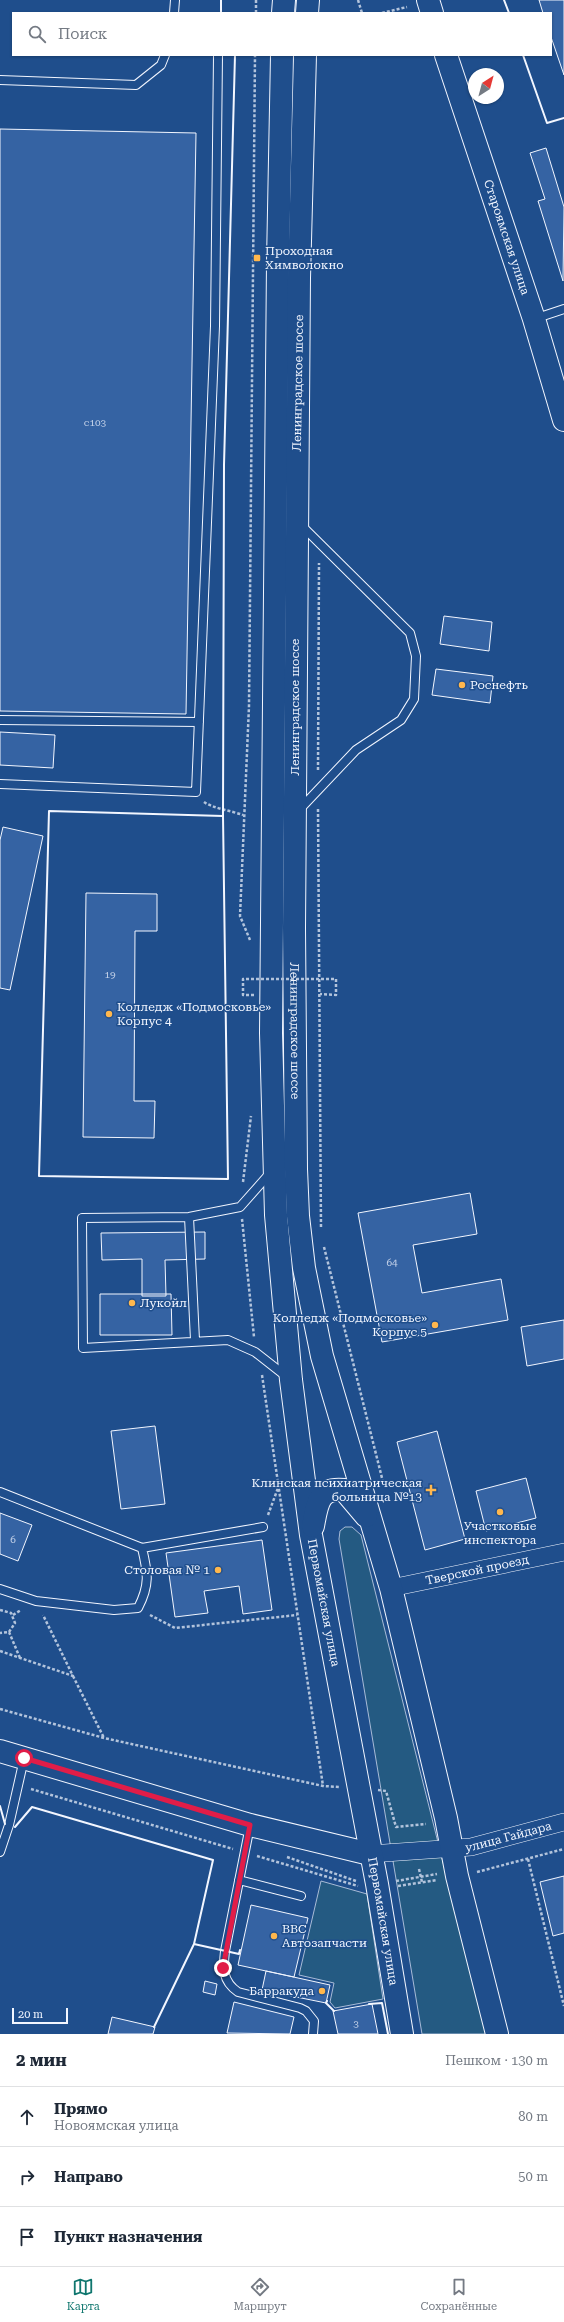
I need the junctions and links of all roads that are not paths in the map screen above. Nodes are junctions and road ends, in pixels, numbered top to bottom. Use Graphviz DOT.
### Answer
graph roads {
  1 [pos="175,0"];
  2 [pos="284,0"];
  3 [pos="308,0"];
  4 [pos="428,0"];
  5 [pos="174,12"];
  6 [pos="283,12"];
  7 [pos="307,12"];
  8 [pos="432,12"];
  9 [pos="165,56"];
  10 [pos="218,56"];
  11 [pos="282,56"];
  12 [pos="305,56"];
  13 [pos="446,56"];
  14 [pos="0,80"];
  15 [pos="564,309"];
  16 [pos="534,319"];
  17 [pos="564,420"];
  18 [pos="296,519"];
  19 [pos="0,720"];
  20 [pos="199,722"];
  21 [pos="0,784"];
  22 [pos="295,814"];
  23 [pos="274,1168"];
  24 [pos="188,1217"];
  25 [pos="195,1340"];
  26 [pos="291,1380"];
  27 [pos="0,1492"];
  28 [pos="372,1524"];
  29 [pos="263,1527"];
  30 [pos="311,1535"];
  31 [pos="142,1548"];
  32 [pos="564,1552"];
  33 [pos="0,1588"];
  34 [pos="391,1588"];
  35 [pos="0,1751"];
  36 [pos="24,1758"];
  37 [pos="564,1822"];
  38 [pos="250,1825"];
  39 [pos="462,1848"];
  40 [pos="0,1852"];
  41 [pos="370,1854"];
  42 [pos="239,1880"];
  43 [pos="301,1896"];
  44 [pos="313,2034"];
  45 [pos="402,2034"];
  46 [pos="497,2034"];
  1 -- 5 [label="lane"];
  2 -- 6 [label="main road"];
  3 -- 7 [label="main road"];
  4 -- 8 [label="main road"];
  9 -- 14 [label="lane"];
  10 -- 20 [label="lane"];
  11 -- 23 [label="main road, Ленинградское шоссе"];
  12 -- 18 [label="main road, Ленинградское шоссе"];
  13 -- 16 [label="main road, Староямская улица"];
  15 -- 16 [label="lane"];
  16 -- 17 [label="main road, Староямская улица"];
  18 -- 22 [label="main road, Ленинградское шоссе"];
  18 -- 22 [label="lane"];
  19 -- 20 [label="lane"];
  20 -- 21 [label="lane"];
  22 -- 28 [label="main road, Ленинградское шоссе"];
  23 -- 24 [label="lane"];
  23 -- 26 [label="main road, Первомайская улица"];
  24 -- 25 [label="lane"];
  24 -- 25 [label="lane"];
  25 -- 26 [label="lane"];
  26 -- 30 [label="main road, Первомайская улица"];
  27 -- 31 [label="lane"];
  28 -- 30 [label="main road"];
  28 -- 34 [label="main road"];
  29 -- 31 [label="lane"];
  30 -- 41 [label="main road, Первомайская улица"];
  31 -- 33 [label="lane"];
  32 -- 34 [label="street, Тверской проезд"];
  34 -- 39 [label="main road"];
  35 -- 36 [label="main road"];
  36 -- 38 [label="main road"];
  36 -- 40 [label="lane"];
  37 -- 39 [label="street, улица Гайдара"];
  38 -- 41 [label="main road"];
  38 -- 42 [label="lane"];
  39 -- 41 [label="street, улица Гайдара"];
  39 -- 46 [label="main road"];
  41 -- 45 [label="main road, Первомайская улица"];
  42 -- 43 [label="lane"];
  42 -- 44 [label="lane"];
}
